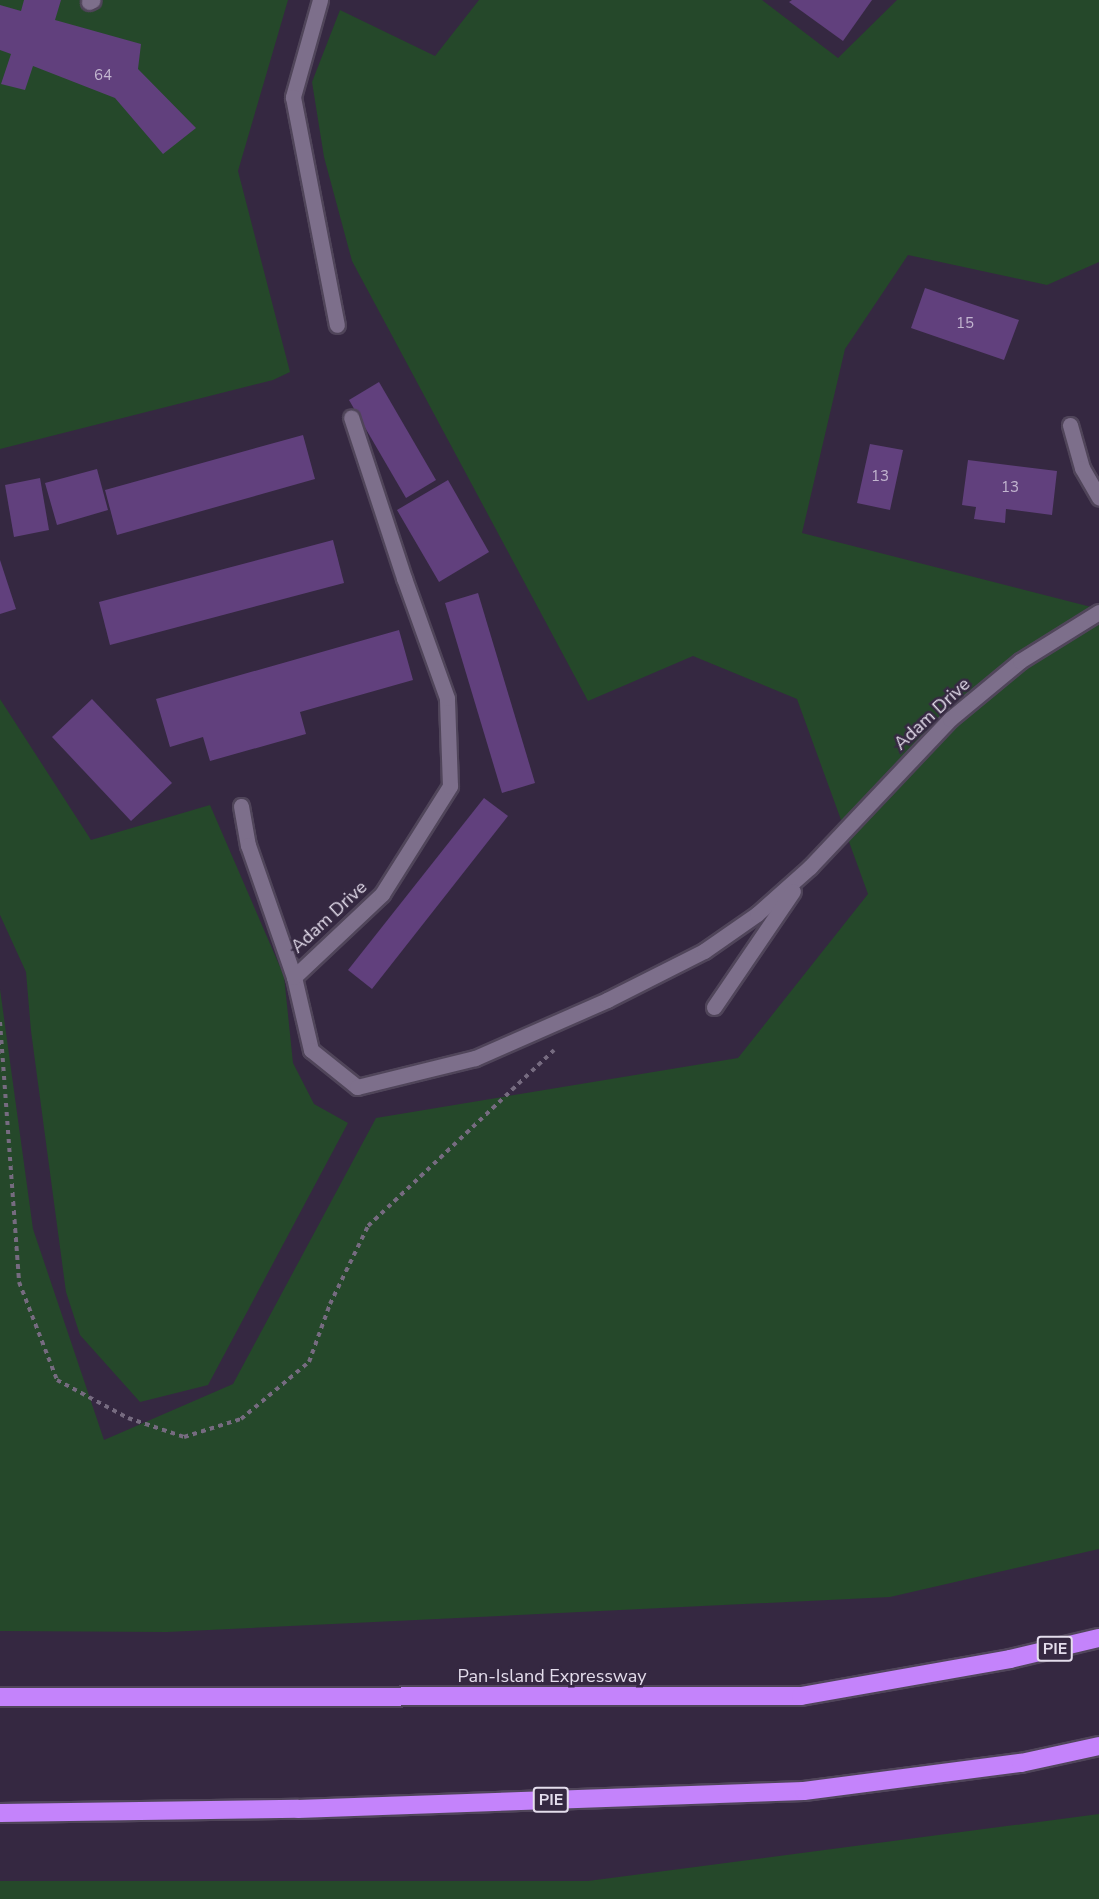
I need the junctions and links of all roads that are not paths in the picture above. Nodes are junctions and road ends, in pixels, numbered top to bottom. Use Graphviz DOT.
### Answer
graph roads {
  1 [pos="320,0"];
  2 [pos="337,325"];
  3 [pos="351,417"];
  4 [pos="1070,425"];
  5 [pos="1099,497"];
  6 [pos="1099,612"];
  7 [pos="241,806"];
  8 [pos="810,867"];
  9 [pos="294,977"];
  10 [pos="714,1007"];
  11 [pos="1099,1638"];
  12 [pos="0,1697"];
  13 [pos="1099,1746"];
  14 [pos="0,1813"];
  1 -- 2 [label="street"];
  3 -- 9 [label="street, Adam Drive"];
  4 -- 5 [label="street"];
  6 -- 8 [label="street, Adam Drive"];
  7 -- 9 [label="street"];
  8 -- 9 [label="street, Adam Drive"];
  8 -- 10 [label="street, Adam Drive"];
  11 -- 12 [label="highway, Pan-Island Expressway / PIE"];
  13 -- 14 [label="highway, PIE"];
}
